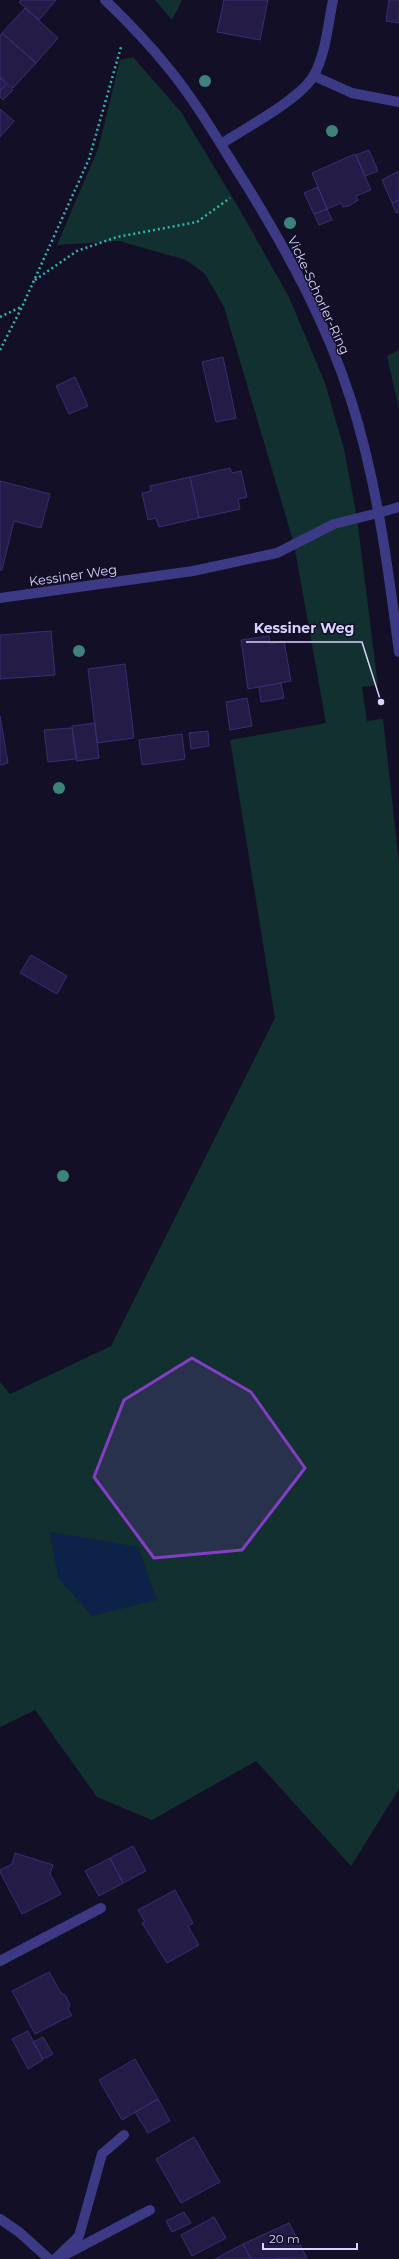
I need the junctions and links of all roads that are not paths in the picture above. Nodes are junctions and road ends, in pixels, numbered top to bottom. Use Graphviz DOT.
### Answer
graph roads {
  1 [pos="105,0"];
  2 [pos="333,0"];
  3 [pos="314,76"];
  4 [pos="399,102"];
  5 [pos="221,144"];
  6 [pos="399,507"];
  7 [pos="378,513"];
  8 [pos="0,598"];
  9 [pos="399,652"];
  10 [pos="102,1908"];
  11 [pos="0,1961"];
  12 [pos="124,2135"];
  13 [pos="150,2210"];
  14 [pos="0,2220"];
  15 [pos="49,2259"];
  16 [pos="56,2259"];
  1 -- 5 [label="street, Vicke-Schorler-Ring"];
  2 -- 3 [label="street"];
  3 -- 4 [label="street"];
  3 -- 5 [label="street"];
  5 -- 7 [label="street, Vicke-Schorler-Ring"];
  6 -- 7 [label="street, Kessiner Weg"];
  7 -- 8 [label="street, Kessiner Weg"];
  7 -- 9 [label="street, Vicke-Schorler-Ring"];
  10 -- 11 [label="street"];
  12 -- 16 [label="street"];
  13 -- 16 [label="street"];
  14 -- 15 [label="street"];
}
